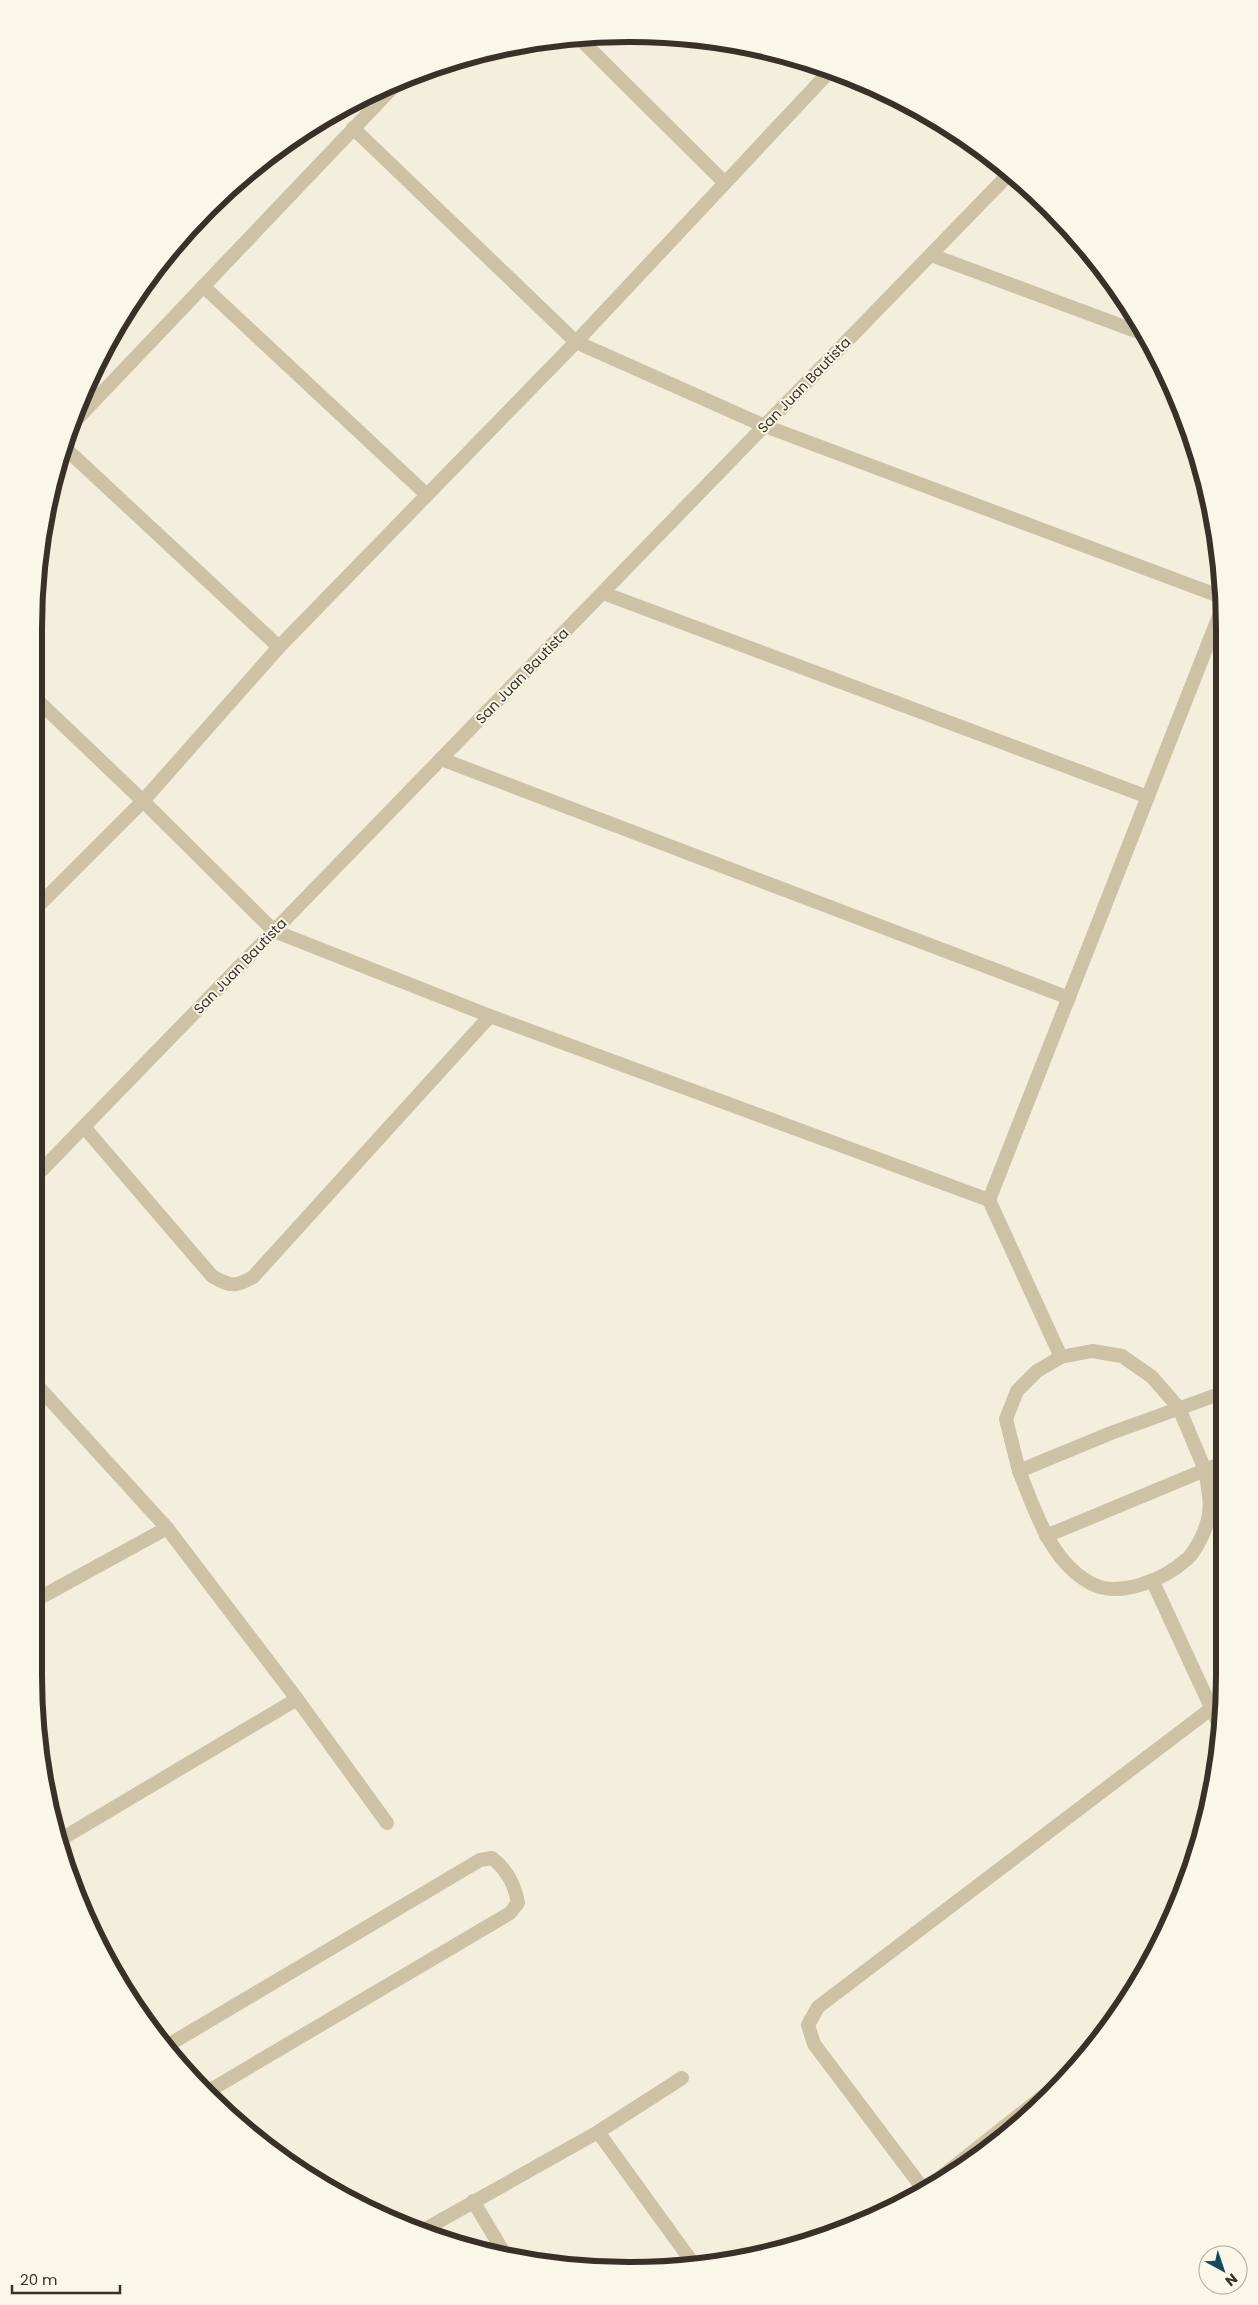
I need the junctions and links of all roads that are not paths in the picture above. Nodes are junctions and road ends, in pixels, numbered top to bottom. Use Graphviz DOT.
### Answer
graph roads {
  1 [pos="586,45"];
  2 [pos="825,77"];
  3 [pos="383,97"];
  4 [pos="353,128"];
  5 [pos="1005,179"];
  6 [pos="725,182"];
  7 [pos="930,256"];
  8 [pos="203,286"];
  9 [pos="1134,330"];
  10 [pos="576,342"];
  11 [pos="85,411"];
  12 [pos="765,426"];
  13 [pos="70,453"];
  14 [pos="427,495"];
  15 [pos="603,593"];
  16 [pos="1214,594"];
  17 [pos="1216,624"];
  18 [pos="279,647"];
  19 [pos="42,705"];
  20 [pos="442,759"];
  21 [pos="1148,797"];
  22 [pos="143,801"];
  23 [pos="42,902"];
  24 [pos="274,931"];
  25 [pos="1069,998"];
  26 [pos="490,1016"];
  27 [pos="84,1127"];
  28 [pos="42,1170"];
  29 [pos="990,1200"];
  30 [pos="1061,1357"];
  31 [pos="42,1391"];
  32 [pos="1216,1395"];
  33 [pos="1179,1408"];
  34 [pos="1216,1465"];
  35 [pos="1205,1470"];
  36 [pos="1019,1471"];
  37 [pos="167,1528"];
  38 [pos="1046,1536"];
  39 [pos="1152,1582"];
  40 [pos="42,1597"];
  41 [pos="297,1700"];
  42 [pos="1215,1702"];
  43 [pos="1214,1709"];
  44 [pos="387,1823"];
  45 [pos="65,1837"];
  46 [pos="172,2043"];
  47 [pos="682,2078"];
  48 [pos="212,2089"];
  49 [pos="598,2132"];
  50 [pos="922,2184"];
  51 [pos="473,2201"];
  52 [pos="429,2227"];
  53 [pos="501,2248"];
  54 [pos="690,2259"];
  1 -- 6 [label="street"];
  2 -- 6 [label="street"];
  3 -- 4 [label="street"];
  4 -- 8 [label="street"];
  4 -- 10 [label="street"];
  5 -- 7 [label="street, San Juan Bautista"];
  6 -- 10 [label="street"];
  7 -- 9 [label="street"];
  7 -- 12 [label="street, San Juan Bautista"];
  8 -- 11 [label="street"];
  8 -- 14 [label="street"];
  10 -- 12 [label="street"];
  10 -- 14 [label="street"];
  12 -- 15 [label="street, San Juan Bautista"];
  12 -- 16 [label="street"];
  13 -- 18 [label="street"];
  14 -- 18 [label="street"];
  15 -- 20 [label="street, San Juan Bautista"];
  15 -- 21 [label="street"];
  17 -- 21 [label="street"];
  18 -- 22 [label="street"];
  19 -- 22 [label="street"];
  20 -- 24 [label="street, San Juan Bautista"];
  20 -- 25 [label="street"];
  21 -- 25 [label="street"];
  22 -- 23 [label="street"];
  22 -- 24 [label="street"];
  24 -- 26 [label="street"];
  24 -- 27 [label="street, San Juan Bautista"];
  25 -- 29 [label="street"];
  26 -- 27 [label="street"];
  26 -- 29 [label="street"];
  27 -- 28 [label="street, San Juan Bautista"];
  29 -- 30 [label="street"];
  30 -- 33 [label="street"];
  30 -- 36 [label="street"];
  31 -- 37 [label="street"];
  32 -- 33 [label="street"];
  33 -- 35 [label="street"];
  33 -- 36 [label="street"];
  34 -- 35 [label="street"];
  35 -- 38 [label="street"];
  35 -- 39 [label="street"];
  36 -- 38 [label="street"];
  37 -- 40 [label="street"];
  37 -- 41 [label="street"];
  38 -- 39 [label="street"];
  39 -- 42 [label="street"];
  41 -- 44 [label="street"];
  41 -- 45 [label="street"];
  43 -- 50 [label="street"];
  46 -- 48 [label="street"];
  47 -- 49 [label="street"];
  49 -- 51 [label="street"];
  49 -- 54 [label="street"];
  51 -- 52 [label="street"];
  51 -- 53 [label="street"];
}
